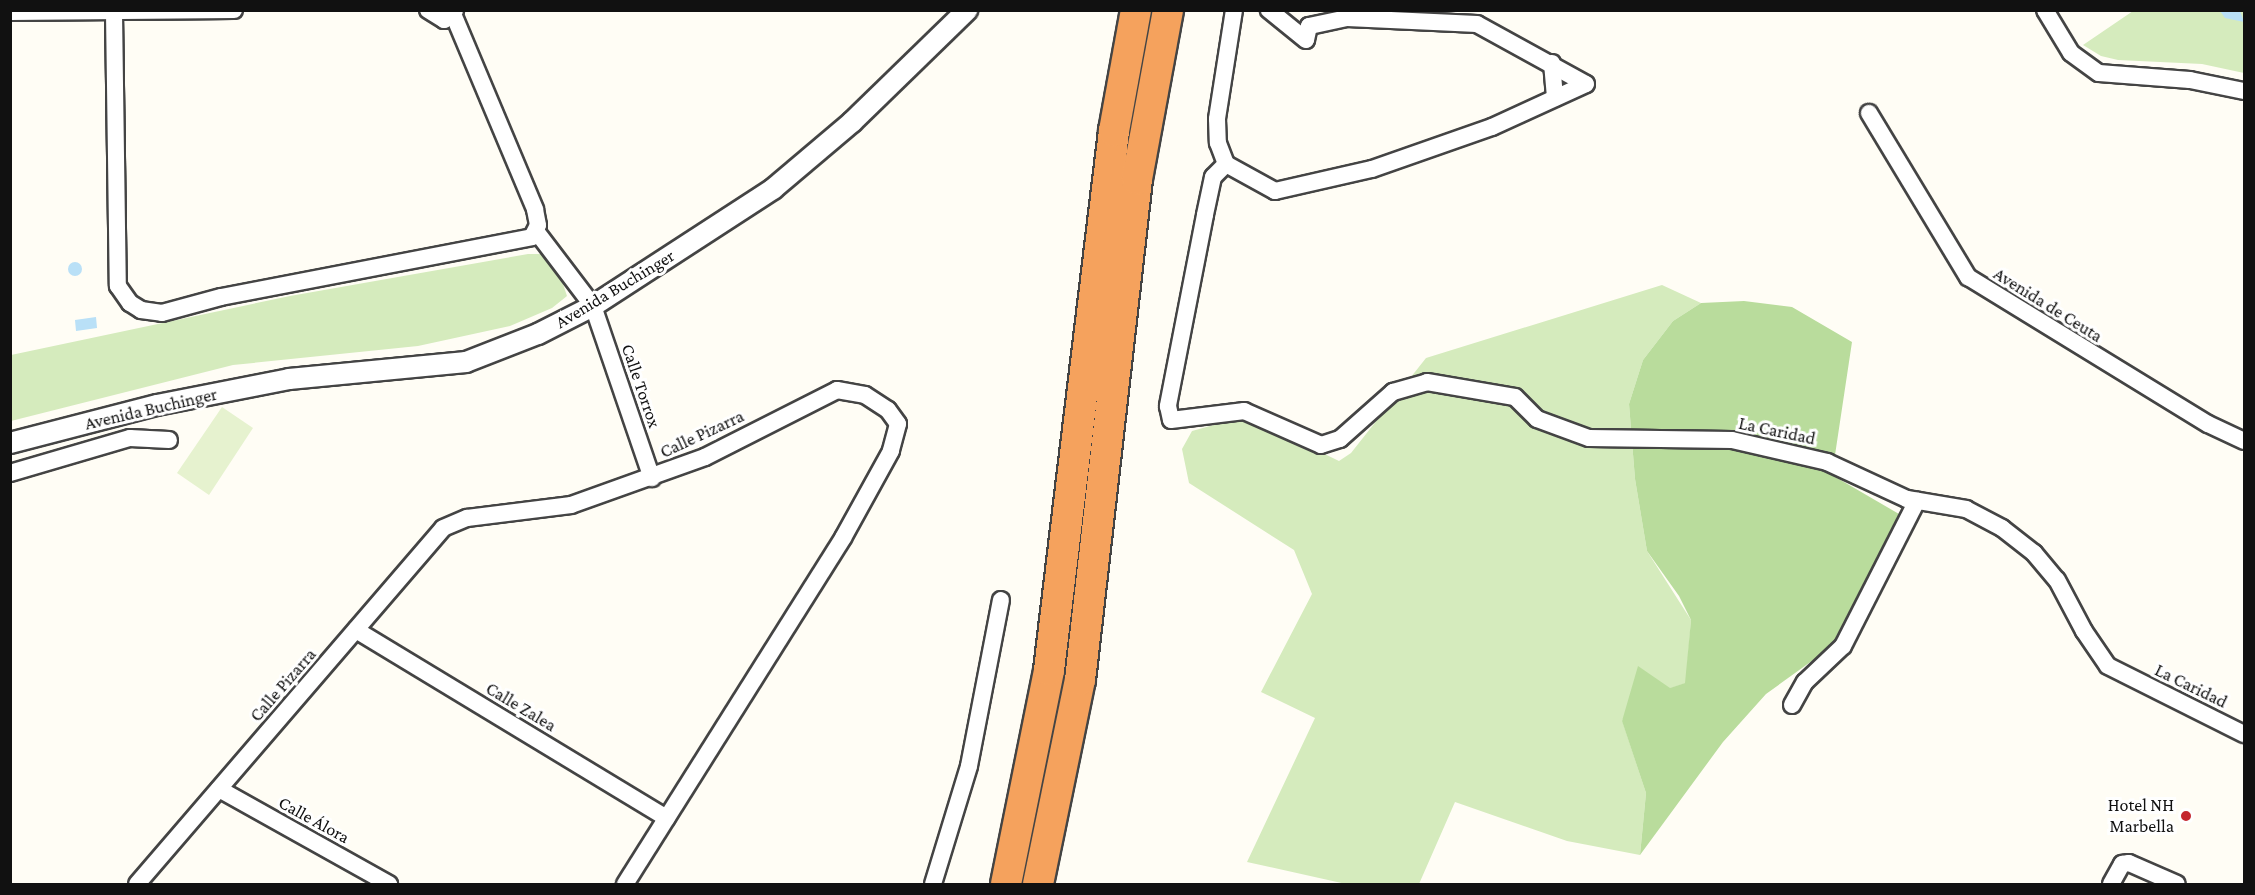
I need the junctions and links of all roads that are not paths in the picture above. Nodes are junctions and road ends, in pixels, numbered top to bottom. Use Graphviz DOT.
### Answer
graph roads {
  1 [pos="234,10"];
  2 [pos="428,10"];
  3 [pos="967,10"];
  4 [pos="1136,10"];
  5 [pos="1168,10"];
  6 [pos="1234,10"];
  7 [pos="1269,10"];
  8 [pos="2045,10"];
  9 [pos="10,12"];
  10 [pos="454,12"];
  11 [pos="114,13"];
  12 [pos="1552,63"];
  13 [pos="2244,91"];
  14 [pos="1555,98"];
  15 [pos="1869,113"];
  16 [pos="1226,164"];
  17 [pos="536,231"];
  18 [pos="593,306"];
  19 [pos="169,440"];
  20 [pos="2244,441"];
  21 [pos="10,443"];
  22 [pos="10,472"];
  23 [pos="652,478"];
  24 [pos="1917,501"];
  25 [pos="1001,600"];
  26 [pos="356,630"];
  27 [pos="1792,705"];
  28 [pos="2244,734"];
  29 [pos="219,789"];
  30 [pos="666,818"];
  31 [pos="137,885"];
  32 [pos="389,885"];
  33 [pos="625,885"];
  34 [pos="933,885"];
  35 [pos="1006,885"];
  36 [pos="1038,885"];
  37 [pos="2111,885"];
  38 [pos="2177,885"];
  1 -- 11 [label="street"];
  2 -- 10 [label="street"];
  3 -- 18 [label="street, Avenida Buchinger"];
  4 -- 35 [label="highway"];
  5 -- 36 [label="highway"];
  6 -- 16 [label="street"];
  7 -- 12 [label="street"];
  8 -- 13 [label="street"];
  9 -- 11 [label="street"];
  10 -- 17 [label="street"];
  11 -- 17 [label="street"];
  12 -- 14 [label="street"];
  12 -- 14 [label="street"];
  14 -- 16 [label="street"];
  15 -- 20 [label="street, Avenida de Ceuta"];
  16 -- 24 [label="street, La Caridad"];
  17 -- 18 [label="street, Calle Torrox"];
  18 -- 21 [label="street, Avenida Buchinger"];
  18 -- 23 [label="street, Calle Torrox"];
  19 -- 22 [label="street"];
  23 -- 26 [label="street, Calle Pizarra"];
  23 -- 30 [label="street, Calle Pizarra"];
  24 -- 27 [label="street"];
  24 -- 28 [label="street, La Caridad"];
  25 -- 34 [label="street"];
  26 -- 29 [label="street, Calle Pizarra"];
  26 -- 30 [label="street, Calle Zalea"];
  29 -- 31 [label="street, Calle Pizarra"];
  29 -- 32 [label="street, Calle Álora"];
  30 -- 33 [label="street, Calle Pizarra"];
  37 -- 38 [label="street"];
}
